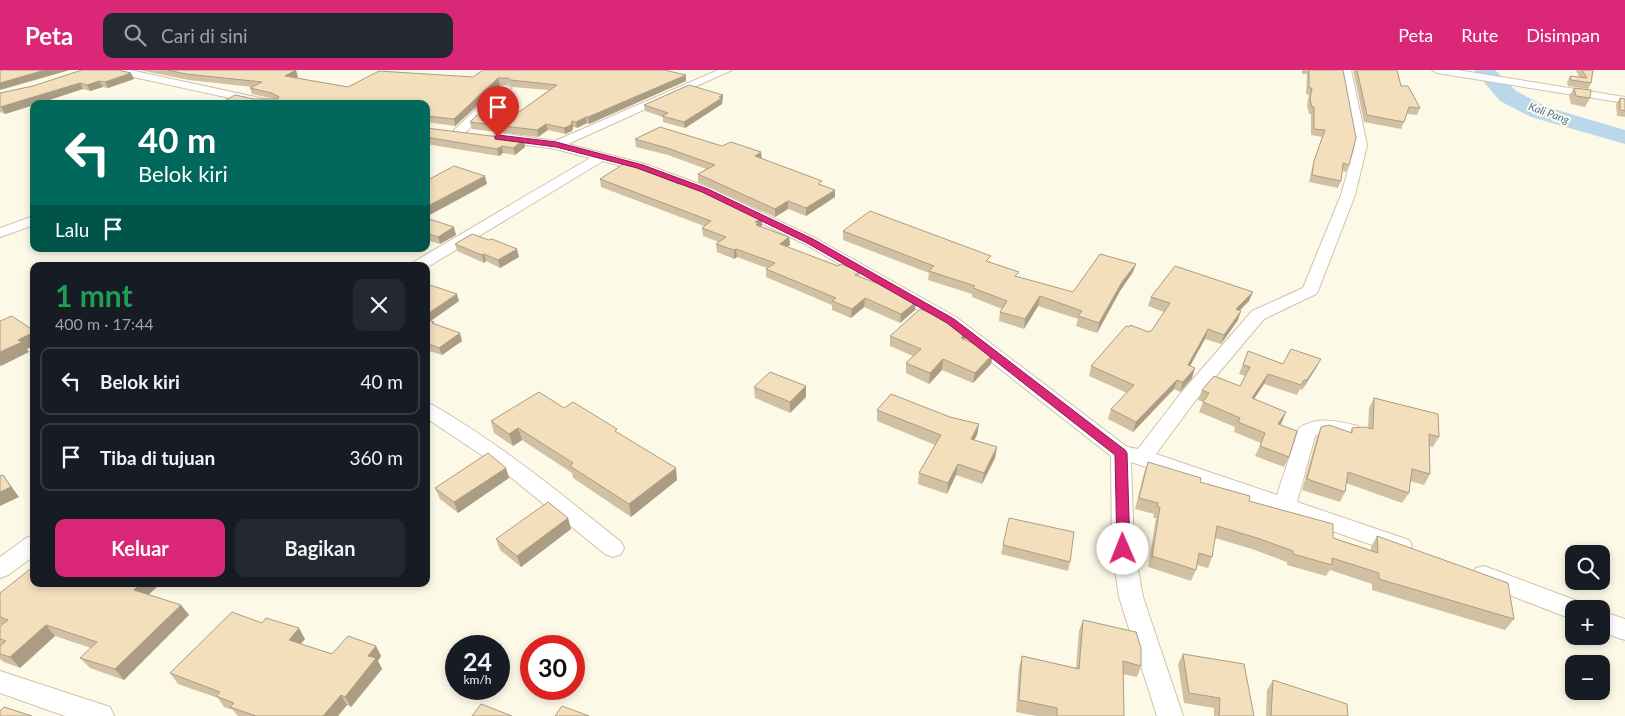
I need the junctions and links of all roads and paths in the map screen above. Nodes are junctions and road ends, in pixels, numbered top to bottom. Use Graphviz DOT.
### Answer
graph roads {
  1 [pos="115,70"];
  2 [pos="727,70"];
  3 [pos="1346,70"];
  4 [pos="1437,70"];
  5 [pos="505,88"];
  6 [pos="255,100"];
  7 [pos="1625,100"];
  8 [pos="556,145"];
  9 [pos="602,156"];
  10 [pos="30,222"];
  11 [pos="0,233"];
  12 [pos="425,262"];
  13 [pos="430,411"];
  14 [pos="1350,431"];
  15 [pos="1132,455"];
  16 [pos="1285,505"];
  17 [pos="30,547"];
  18 [pos="613,548"];
  19 [pos="1415,551"];
  20 [pos="0,569"];
  21 [pos="1471,570"];
  22 [pos="1565,607"];
  23 [pos="1610,624"];
  24 [pos="1625,630"];
  25 [pos="0,682"];
  26 [pos="101,716"];
  27 [pos="1170,716"];
  1 -- 6 [label="street"];
  2 -- 8 [label="street"];
  3 -- 15 [label="street"];
  4 -- 7 [label="street"];
  5 -- 8 [label="street"];
  8 -- 9 [label="street"];
  9 -- 12 [label="street"];
  9 -- 15 [label="street"];
  10 -- 11 [label="street"];
  13 -- 18 [label="street"];
  14 -- 16 [label="street"];
  15 -- 16 [label="street"];
  15 -- 27 [label="street"];
  16 -- 19 [label="street"];
  17 -- 20 [label="street"];
  21 -- 22 [label="street"];
  23 -- 24 [label="street"];
  25 -- 26 [label="street"];
}
